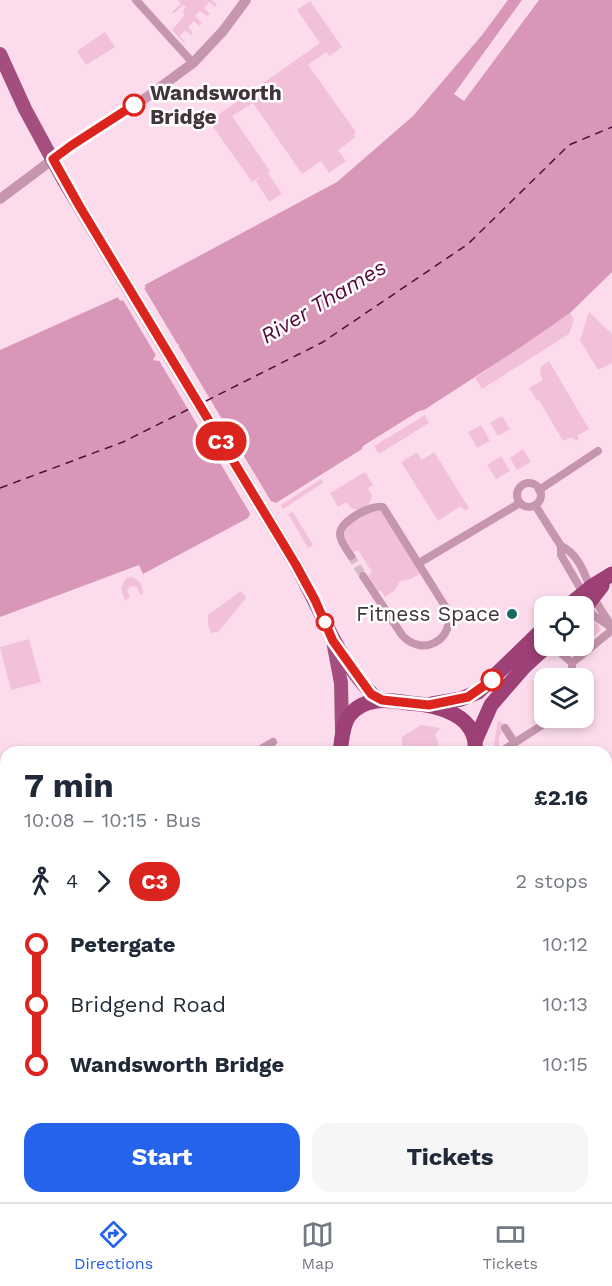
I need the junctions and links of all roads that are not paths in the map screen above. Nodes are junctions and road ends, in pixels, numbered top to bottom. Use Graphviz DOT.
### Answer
graph roads {
  1 [pos="136,0"];
  2 [pos="246,0"];
  3 [pos="0,54"];
  4 [pos="193,63"];
  5 [pos="53,159"];
  6 [pos="0,199"];
  7 [pos="598,451"];
  8 [pos="539,490"];
  9 [pos="520,502"];
  10 [pos="535,505"];
  11 [pos="351,556"];
  12 [pos="419,563"];
  13 [pos="363,576"];
  14 [pos="612,576"];
  15 [pos="587,596"];
  16 [pos="589,596"];
  17 [pos="594,616"];
  18 [pos="612,628"];
  19 [pos="534,638"];
  20 [pos="333,641"];
  21 [pos="543,656"];
  22 [pos="564,656"];
  23 [pos="572,663"];
  24 [pos="572,668"];
  25 [pos="382,700"];
  26 [pos="429,705"];
  27 [pos="506,728"];
  28 [pos="537,728"];
  29 [pos="342,733"];
  30 [pos="273,742"];
  31 [pos="514,742"];
  32 [pos="475,745"];
  33 [pos="266,746"];
  34 [pos="341,746"];
  35 [pos="508,746"];
  1 -- 4 [label="street"];
  2 -- 4 [label="street"];
  3 -- 5 [label="main road"];
  4 -- 5 [label="street"];
  5 -- 6 [label="street"];
  5 -- 20 [label="main road"];
  7 -- 8 [label="street"];
  8 -- 9 [label="street"];
  8 -- 10 [label="street"];
  9 -- 10 [label="street"];
  9 -- 12 [label="street"];
  10 -- 15 [label="street"];
  11 -- 12 [label="street"];
  12 -- 13 [label="street"];
  14 -- 16 [label="highway"];
  17 -- 18 [label="street"];
  18 -- 23 [label="street"];
  19 -- 26 [label="highway"];
  20 -- 25 [label="main road"];
  20 -- 29 [label="main road"];
  21 -- 32 [label="highway"];
  22 -- 23 [label="street"];
  23 -- 24 [label="street"];
  25 -- 26 [label="highway"];
  25 -- 29 [label="highway"];
  26 -- 32 [label="highway"];
  27 -- 31 [label="street"];
  28 -- 31 [label="street"];
  29 -- 34 [label="highway"];
  30 -- 33 [label="street"];
  31 -- 35 [label="street"];
}
